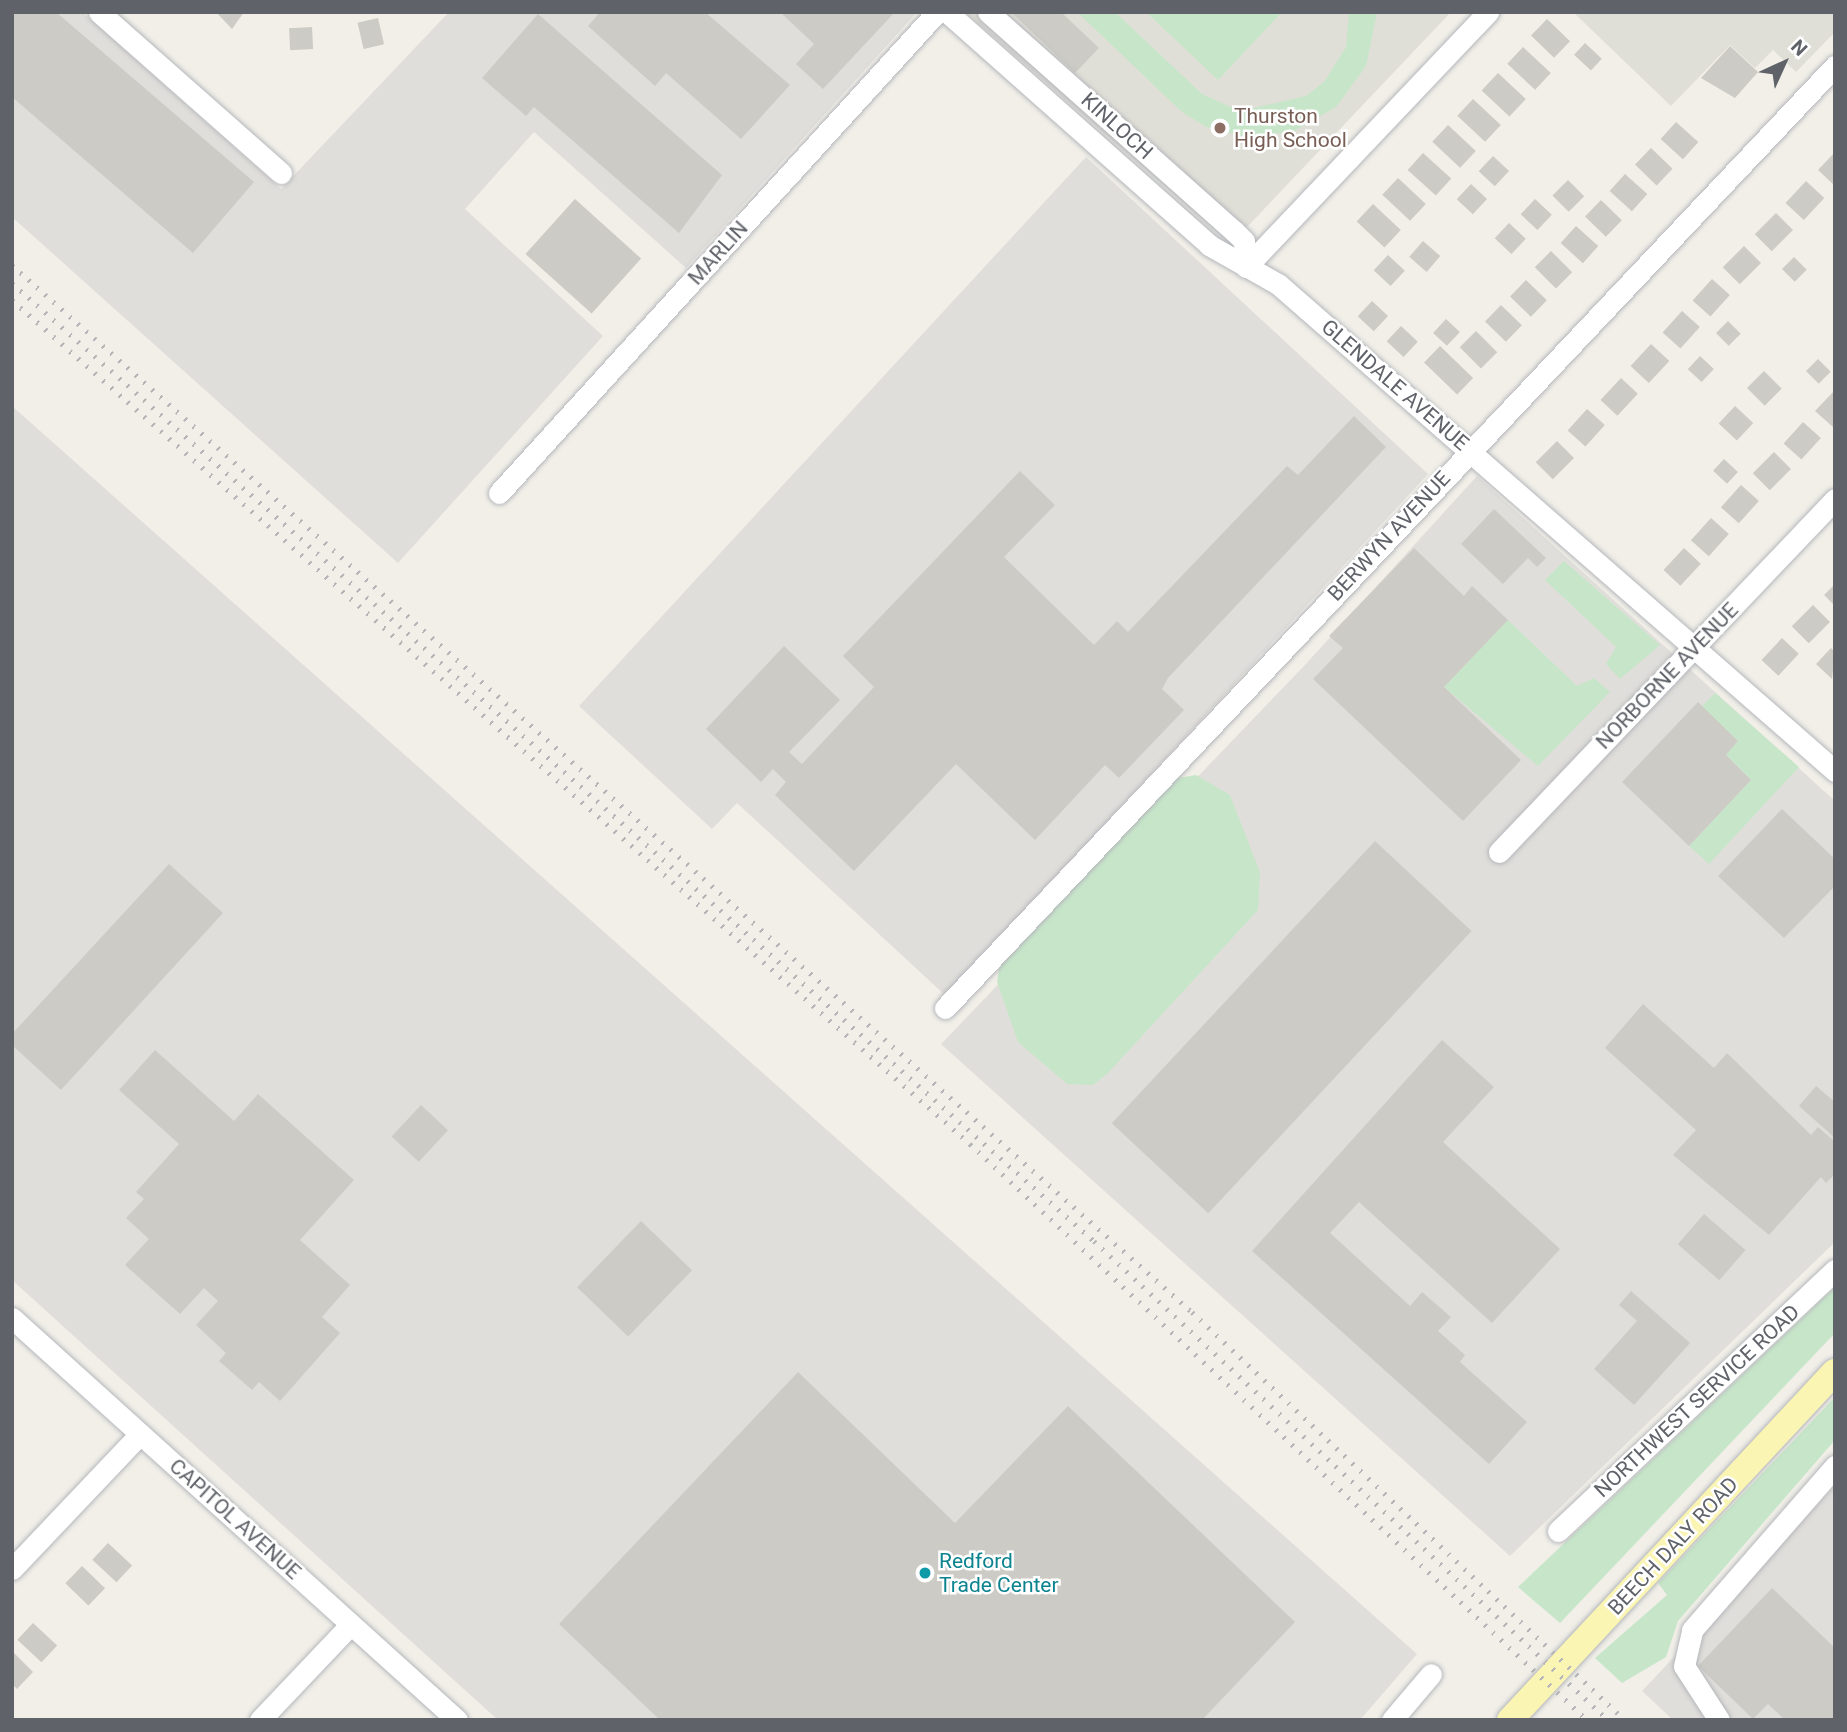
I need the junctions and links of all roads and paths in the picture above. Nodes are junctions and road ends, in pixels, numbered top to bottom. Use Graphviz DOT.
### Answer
graph roads {
  1 [pos="99,12"];
  2 [pos="937,12"];
  3 [pos="947,12"];
  4 [pos="988,12"];
  5 [pos="1488,12"];
  6 [pos="1835,66"];
  7 [pos="281,173"];
  8 [pos="1246,267"];
  9 [pos="1470,450"];
  10 [pos="499,493"];
  11 [pos="1835,499"];
  12 [pos="1693,649"];
  13 [pos="1835,771"];
  14 [pos="1499,852"];
  15 [pos="945,1008"];
  16 [pos="1835,1270"];
  17 [pos="12,1318"];
  18 [pos="1835,1372"];
  19 [pos="139,1434"];
  20 [pos="1835,1466"];
  21 [pos="1558,1531"];
  22 [pos="12,1569"];
  23 [pos="351,1624"];
  24 [pos="1431,1674"];
  25 [pos="260,1720"];
  26 [pos="457,1720"];
  27 [pos="1392,1720"];
  28 [pos="1510,1720"];
  29 [pos="1719,1720"];
  1 -- 7 [label="street"];
  2 -- 10 [label="street, MARLIN"];
  3 -- 8 [label="street, GLENDALE AVENUE"];
  4 -- 8 [label="street, KINLOCH"];
  5 -- 8 [label="street"];
  6 -- 9 [label="street, BERWYN AVENUE"];
  8 -- 9 [label="street, GLENDALE AVENUE"];
  9 -- 12 [label="street, GLENDALE AVENUE"];
  9 -- 15 [label="street, BERWYN AVENUE"];
  11 -- 12 [label="street, NORBORNE AVENUE"];
  12 -- 13 [label="street, GLENDALE AVENUE"];
  12 -- 14 [label="street, NORBORNE AVENUE"];
  16 -- 21 [label="street, NORTHWEST SERVICE ROAD"];
  17 -- 19 [label="street, CAPITOL AVENUE"];
  18 -- 28 [label="main road, BEECH DALY ROAD"];
  19 -- 22 [label="street"];
  19 -- 23 [label="street, CAPITOL AVENUE"];
  20 -- 29 [label="street"];
  23 -- 25 [label="street"];
  23 -- 26 [label="street, CAPITOL AVENUE"];
  24 -- 27 [label="street"];
}
